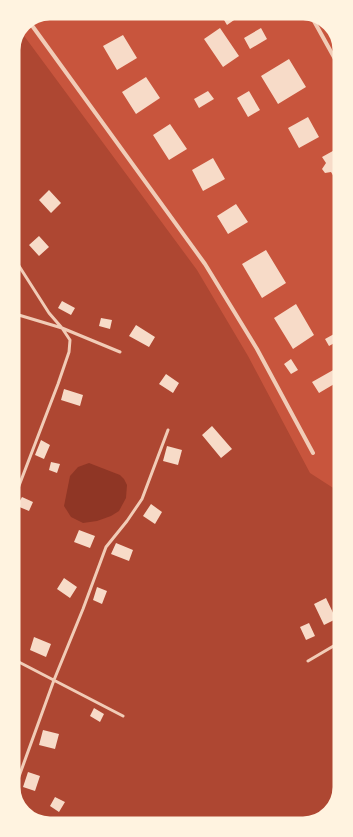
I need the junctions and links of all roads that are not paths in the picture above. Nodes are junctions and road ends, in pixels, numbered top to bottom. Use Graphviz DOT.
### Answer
graph roads {
  1 [pos="314,20"];
  2 [pos="31,24"];
  3 [pos="335,59"];
  4 [pos="18,264"];
  5 [pos="18,315"];
  6 [pos="62,328"];
  7 [pos="120,352"];
  8 [pos="168,430"];
  9 [pos="313,453"];
  10 [pos="18,488"];
  11 [pos="335,645"];
  12 [pos="308,660"];
  13 [pos="18,662"];
  14 [pos="54,680"];
  15 [pos="123,716"];
  16 [pos="18,779"];
  1 -- 3 [label="street"];
  2 -- 9 [label="street"];
  4 -- 6 [label="lane"];
  5 -- 6 [label="lane"];
  6 -- 7 [label="lane"];
  6 -- 10 [label="lane"];
  8 -- 14 [label="lane"];
  11 -- 12 [label="lane"];
  13 -- 14 [label="lane"];
  14 -- 15 [label="lane"];
  14 -- 16 [label="lane"];
}
